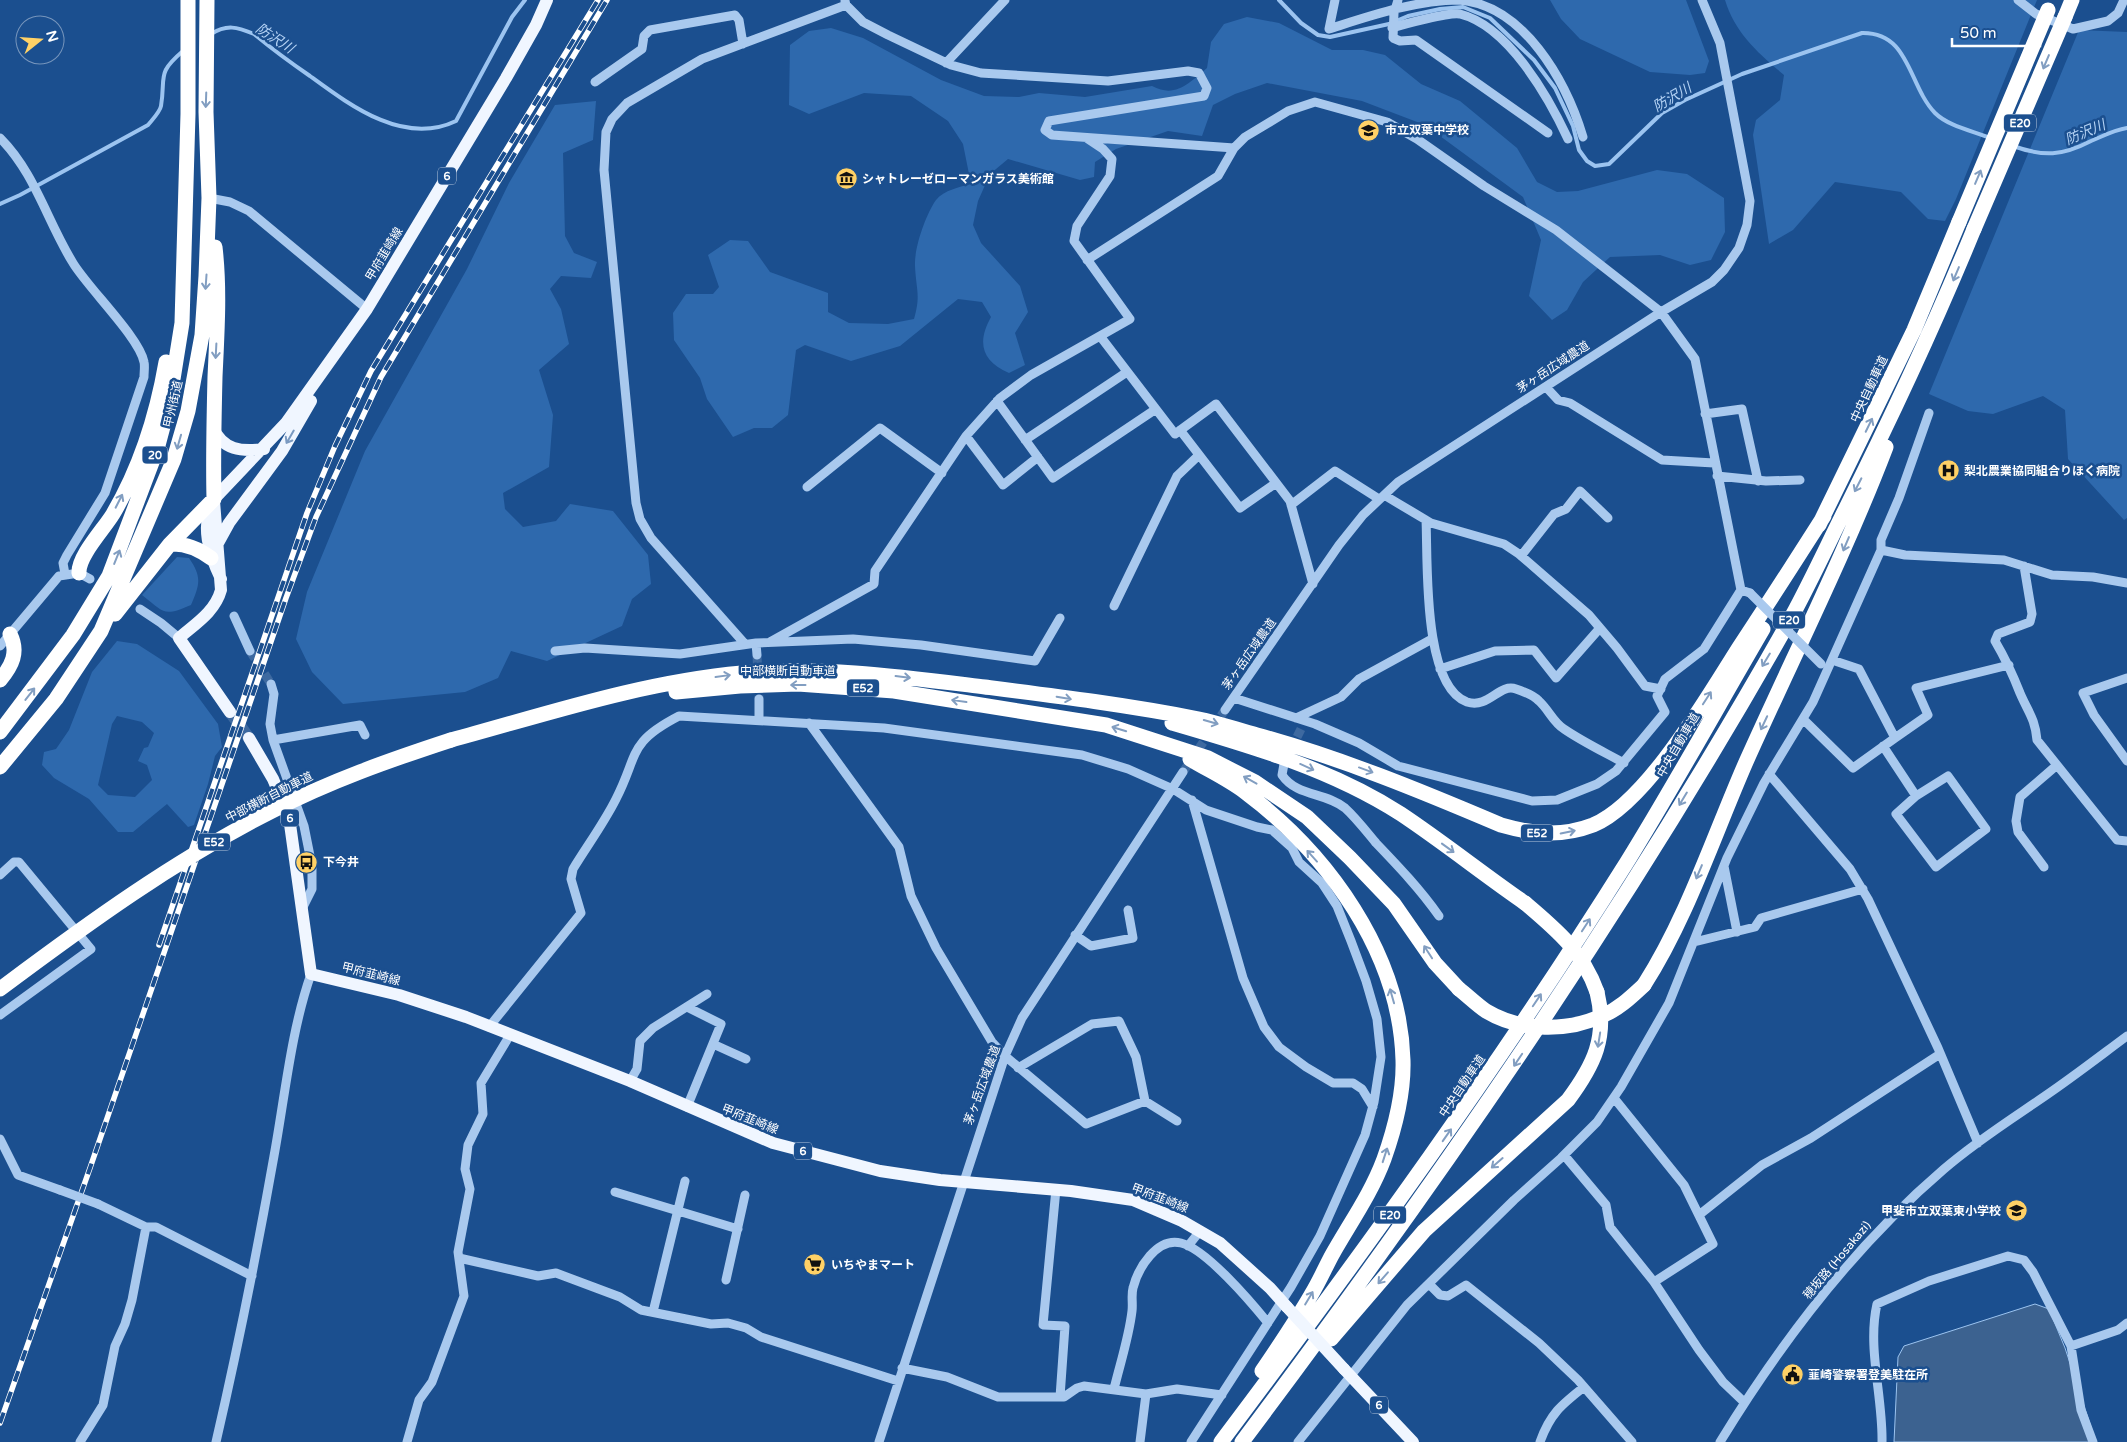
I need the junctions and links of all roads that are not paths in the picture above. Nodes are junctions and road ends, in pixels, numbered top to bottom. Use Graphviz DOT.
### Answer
graph roads {
  1 [pos="188,0"];
  2 [pos="207,0"];
  3 [pos="547,0"];
  4 [pos="1005,0"];
  5 [pos="1335,0"];
  6 [pos="1702,0"];
  7 [pos="2018,0"];
  8 [pos="2072,0"];
  9 [pos="2124,0"];
  10 [pos="845,3"];
  11 [pos="2050,5"];
  12 [pos="1396,7"];
  13 [pos="1392,27"];
  14 [pos="743,44"];
  15 [pos="946,63"];
  16 [pos="595,82"];
  17 [pos="1548,134"];
  18 [pos="1583,137"];
  19 [pos="0,138"];
  20 [pos="187,138"];
  21 [pos="1087,138"];
  22 [pos="1568,139"];
  23 [pos="1234,148"];
  24 [pos="209,198"];
  25 [pos="1087,260"];
  26 [pos="367,309"];
  27 [pos="1661,312"];
  28 [pos="1100,336"];
  29 [pos="1930,336"];
  30 [pos="340,349"];
  31 [pos="1127,372"];
  32 [pos="1546,387"];
  33 [pos="997,401"];
  34 [pos="1156,409"];
  35 [pos="1929,413"];
  36 [pos="1705,414"];
  37 [pos="213,428"];
  38 [pos="1180,430"];
  39 [pos="966,436"];
  40 [pos="1025,440"];
  41 [pos="264,449"];
  42 [pos="1199,456"];
  43 [pos="1038,458"];
  44 [pos="1714,462"];
  45 [pos="942,473"];
  46 [pos="1717,476"];
  47 [pos="1800,480"];
  48 [pos="1758,481"];
  49 [pos="1276,483"];
  50 [pos="807,487"];
  51 [pos="1382,497"];
  52 [pos="214,499"];
  53 [pos="1291,505"];
  54 [pos="1824,516"];
  55 [pos="1608,518"];
  56 [pos="1426,520"];
  57 [pos="218,543"];
  58 [pos="170,544"];
  59 [pos="1880,550"];
  60 [pos="1521,556"];
  61 [pos="211,558"];
  62 [pos="2024,566"];
  63 [pos="78,575"];
  64 [pos="222,579"];
  65 [pos="2127,583"];
  66 [pos="1313,584"];
  67 [pos="1745,591"];
  68 [pos="1114,606"];
  69 [pos="140,609"];
  70 [pos="234,616"];
  71 [pos="1060,618"];
  72 [pos="1600,628"];
  73 [pos="101,631"];
  74 [pos="179,638"];
  75 [pos="1432,639"];
  76 [pos="5,640"];
  77 [pos="770,642"];
  78 [pos="756,643"];
  79 [pos="745,644"];
  80 [pos="250,651"];
  81 [pos="555,651"];
  82 [pos="757,655"];
  83 [pos="1832,660"];
  84 [pos="2009,665"];
  85 [pos="1824,667"];
  86 [pos="1440,669"];
  87 [pos="2127,678"];
  88 [pos="0,680"];
  89 [pos="271,684"];
  90 [pos="1661,688"];
  91 [pos="1234,698"];
  92 [pos="759,699"];
  93 [pos="1111,706"];
  94 [pos="1225,710"];
  95 [pos="556,711"];
  96 [pos="230,712"];
  97 [pos="1803,719"];
  98 [pos="759,720"];
  99 [pos="1300,722"];
  100 [pos="809,723"];
  101 [pos="0,732"];
  102 [pos="365,735"];
  103 [pos="249,738"];
  104 [pos="1895,738"];
  105 [pos="273,740"];
  106 [pos="1166,744"];
  107 [pos="1883,746"];
  108 [pos="2127,761"];
  109 [pos="1624,762"];
  110 [pos="1284,764"];
  111 [pos="2057,765"];
  112 [pos="0,767"];
  113 [pos="1183,772"];
  114 [pos="1769,774"];
  115 [pos="1173,789"];
  116 [pos="1916,796"];
  117 [pos="1192,800"];
  118 [pos="2127,841"];
  119 [pos="1724,866"];
  120 [pos="2044,867"];
  121 [pos="0,874"];
  122 [pos="1863,890"];
  123 [pos="303,907"];
  124 [pos="1128,910"];
  125 [pos="1439,916"];
  126 [pos="1737,932"];
  127 [pos="1075,935"];
  128 [pos="1694,942"];
  129 [pos="311,974"];
  130 [pos="0,989"];
  131 [pos="707,994"];
  132 [pos="687,1007"];
  133 [pos="0,1015"];
  134 [pos="489,1027"];
  135 [pos="510,1035"];
  136 [pos="2127,1036"];
  137 [pos="713,1044"];
  138 [pos="1940,1054"];
  139 [pos="1004,1056"];
  140 [pos="746,1058"];
  141 [pos="1018,1068"];
  142 [pos="630,1081"];
  143 [pos="1614,1098"];
  144 [pos="1145,1100"];
  145 [pos="687,1107"];
  146 [pos="1373,1107"];
  147 [pos="1177,1121"];
  148 [pos="0,1139"];
  149 [pos="1978,1142"];
  150 [pos="1564,1156"];
  151 [pos="685,1181"];
  152 [pos="965,1182"];
  153 [pos="1056,1190"];
  154 [pos="615,1192"];
  155 [pos="745,1195"];
  156 [pos="678,1211"];
  157 [pos="1699,1215"];
  158 [pos="146,1227"];
  159 [pos="738,1229"];
  160 [pos="1200,1231"];
  161 [pos="1188,1246"];
  162 [pos="459,1258"];
  163 [pos="252,1276"];
  164 [pos="726,1280"];
  165 [pos="1654,1282"];
  166 [pos="1430,1285"];
  167 [pos="1284,1304"];
  168 [pos="653,1312"];
  169 [pos="1268,1323"];
  170 [pos="2127,1323"];
  171 [pos="2070,1346"];
  172 [pos="902,1368"];
  173 [pos="1348,1373"];
  174 [pos="898,1381"];
  175 [pos="1584,1387"];
  176 [pos="1114,1389"];
  177 [pos="1146,1394"];
  178 [pos="1222,1395"];
  179 [pos="1060,1397"];
  180 [pos="1744,1402"];
  181 [pos="80,1442"];
  182 [pos="216,1442"];
  183 [pos="407,1442"];
  184 [pos="879,1442"];
  185 [pos="1140,1442"];
  186 [pos="1191,1442"];
  187 [pos="1217,1442"];
  188 [pos="1221,1442"];
  189 [pos="1242,1442"];
  190 [pos="1298,1442"];
  191 [pos="1412,1442"];
  192 [pos="1540,1442"];
  193 [pos="1632,1442"];
  194 [pos="1720,1442"];
  195 [pos="1882,1442"];
  196 [pos="2093,1442"];
  1 -- 20 [label="highway, 甲州街道 / 20"];
  2 -- 24 [label="highway, 甲州街道 / 20, one-way"];
  3 -- 26 [label="main road, 甲府韮崎線 / 6"];
  4 -- 15 [label="street"];
  5 -- 12 [label="street"];
  6 -- 27 [label="street, 茅ヶ岳広域農道"];
  7 -- 9 [label="street"];
  8 -- 29 [label="highway, E20, one-way, bridge"];
  10 -- 14 [label="street"];
  10 -- 15 [label="street"];
  54 -- 11 [label="highway, 中央自動車道 / E20, one-way, bridge"];
  12 -- 13 [label="street"];
  12 -- 18 [label="street"];
  13 -- 17 [label="street"];
  13 -- 22 [label="street"];
  14 -- 16 [label="street"];
  14 -- 79 [label="street"];
  15 -- 21 [label="street"];
  19 -- 63 [label="street"];
  63 -- 20 [label="highway, one-way"];
  101 -- 20 [label="highway, 甲州街道 / 20, one-way"];
  21 -- 23 [label="street"];
  21 -- 25 [label="street"];
  23 -- 25 [label="street"];
  23 -- 27 [label="street"];
  24 -- 26 [label="street"];
  24 -- 37 [label="highway, one-way"];
  24 -- 73 [label="highway, 甲州街道 / 20, one-way"];
  25 -- 28 [label="street"];
  26 -- 30 [label="main road, 甲府韮崎線 / 6"];
  27 -- 32 [label="street, 茅ヶ岳広域農道"];
  27 -- 36 [label="street"];
  28 -- 31 [label="street"];
  28 -- 33 [label="street"];
  29 -- 106 [label="highway, E52, one-way, bridge"];
  29 -- 189 [label="highway, E20, one-way"];
  30 -- 41 [label="main road, 甲府韮崎線 / 6"];
  30 -- 57 [label="main road, one-way"];
  31 -- 34 [label="street"];
  31 -- 40 [label="street"];
  32 -- 44 [label="street"];
  32 -- 51 [label="street, 茅ヶ岳広域農道"];
  33 -- 39 [label="street"];
  33 -- 40 [label="street"];
  34 -- 38 [label="street"];
  34 -- 43 [label="street"];
  35 -- 59 [label="street"];
  36 -- 44 [label="street"];
  36 -- 48 [label="street"];
  37 -- 41 [label="main road"];
  37 -- 52 [label="highway"];
  38 -- 42 [label="street"];
  38 -- 49 [label="street"];
  39 -- 43 [label="street"];
  39 -- 45 [label="street"];
  40 -- 43 [label="street"];
  41 -- 52 [label="main road, 甲府韮崎線 / 6"];
  42 -- 49 [label="street"];
  42 -- 68 [label="street"];
  44 -- 46 [label="street"];
  45 -- 50 [label="street"];
  45 -- 77 [label="street"];
  46 -- 48 [label="street"];
  46 -- 67 [label="street"];
  47 -- 48 [label="street"];
  49 -- 53 [label="street"];
  51 -- 53 [label="street"];
  51 -- 56 [label="street"];
  51 -- 66 [label="street, 茅ヶ岳広域農道"];
  52 -- 57 [label="main road"];
  52 -- 58 [label="highway"];
  52 -- 61 [label="main road, 甲府韮崎線 / 6"];
  53 -- 66 [label="street"];
  93 -- 54 [label="highway, E52, one-way"];
  188 -- 54 [label="highway, 中央自動車道 / E20, one-way"];
  55 -- 60 [label="street"];
  56 -- 60 [label="street"];
  56 -- 75 [label="street"];
  57 -- 64 [label="main road"];
  58 -- 61 [label="highway"];
  58 -- 73 [label="highway"];
  59 -- 62 [label="street"];
  59 -- 83 [label="street"];
  60 -- 72 [label="street"];
  61 -- 64 [label="main road, 甲府韮崎線 / 6"];
  62 -- 65 [label="street"];
  62 -- 84 [label="street"];
  63 -- 76 [label="street"];
  64 -- 74 [label="main road"];
  66 -- 91 [label="street, 茅ヶ岳広域農道"];
  67 -- 85 [label="street, bridge"];
  67 -- 90 [label="street"];
  69 -- 74 [label="street"];
  70 -- 80 [label="street"];
  71 -- 77 [label="street"];
  72 -- 86 [label="street"];
  72 -- 90 [label="street"];
  73 -- 112 [label="highway, 甲州街道 / 20"];
  74 -- 96 [label="main road"];
  75 -- 86 [label="street"];
  75 -- 99 [label="street"];
  76 -- 88 [label="highway"];
  77 -- 78 [label="street"];
  78 -- 79 [label="street"];
  78 -- 82 [label="street"];
  79 -- 81 [label="street"];
  83 -- 85 [label="street"];
  83 -- 104 [label="street"];
  84 -- 104 [label="street"];
  84 -- 111 [label="street"];
  85 -- 97 [label="street"];
  86 -- 109 [label="street"];
  87 -- 108 [label="street"];
  89 -- 105 [label="street"];
  90 -- 109 [label="street"];
  91 -- 94 [label="street, 茅ヶ岳広域農道"];
  91 -- 99 [label="street"];
  92 -- 98 [label="street"];
  95 -- 93 [label="highway, 中部横断自動車道 / E52, one-way"];
  93 -- 189 [label="highway, one-way, bridge"];
  106 -- 95 [label="highway, 中部横断自動車道 / E52, one-way"];
  95 -- 130 [label="highway, 中部横断自動車道 / E52, bridge"];
  97 -- 107 [label="street"];
  97 -- 114 [label="street"];
  98 -- 100 [label="street"];
  98 -- 134 [label="street"];
  99 -- 109 [label="street"];
  100 -- 115 [label="street"];
  100 -- 139 [label="street"];
  102 -- 105 [label="street"];
  103 -- 123 [label="main road, 6"];
  104 -- 107 [label="street"];
  105 -- 123 [label="street"];
  187 -- 106 [label="highway, one-way"];
  107 -- 116 [label="street"];
  110 -- 125 [label="street"];
  111 -- 118 [label="street"];
  111 -- 120 [label="street"];
  113 -- 115 [label="street, 茅ヶ岳広域農道"];
  114 -- 119 [label="street"];
  114 -- 122 [label="street"];
  115 -- 117 [label="street"];
  115 -- 127 [label="street, 茅ヶ岳広域農道"];
  116 -- 116 [label="street"];
  117 -- 146 [label="street"];
  117 -- 146 [label="street"];
  119 -- 126 [label="street"];
  119 -- 128 [label="street"];
  121 -- 133 [label="street"];
  122 -- 126 [label="street"];
  122 -- 138 [label="street"];
  123 -- 129 [label="main road, 6"];
  124 -- 127 [label="street"];
  126 -- 128 [label="street"];
  127 -- 139 [label="street, 茅ヶ岳広域農道"];
  128 -- 143 [label="street"];
  129 -- 134 [label="main road, 甲府韮崎線 / 6"];
  129 -- 163 [label="street"];
  131 -- 132 [label="street"];
  132 -- 137 [label="street"];
  132 -- 142 [label="street"];
  134 -- 135 [label="main road, 甲府韮崎線 / 6"];
  135 -- 142 [label="main road, 甲府韮崎線 / 6"];
  135 -- 162 [label="street"];
  136 -- 149 [label="street, 穂坂路 (Hosakazi)"];
  137 -- 140 [label="street"];
  137 -- 145 [label="street"];
  138 -- 149 [label="street"];
  138 -- 157 [label="street"];
  139 -- 141 [label="street"];
  139 -- 152 [label="street, 茅ヶ岳広域農道"];
  141 -- 144 [label="street"];
  141 -- 144 [label="street"];
  142 -- 145 [label="main road, 甲府韮崎線 / 6"];
  143 -- 150 [label="street"];
  143 -- 157 [label="street"];
  144 -- 147 [label="street"];
  145 -- 152 [label="main road, 甲府韮崎線 / 6"];
  146 -- 167 [label="street"];
  148 -- 158 [label="street, bridge"];
  149 -- 180 [label="street, 穂坂路 (Hosakazi)"];
  150 -- 165 [label="street"];
  150 -- 166 [label="street"];
  151 -- 156 [label="street"];
  152 -- 153 [label="main road, 甲府韮崎線 / 6"];
  152 -- 172 [label="street, 茅ヶ岳広域農道"];
  153 -- 160 [label="main road, 甲府韮崎線 / 6"];
  153 -- 179 [label="street"];
  154 -- 156 [label="street"];
  155 -- 159 [label="street"];
  156 -- 159 [label="street"];
  156 -- 168 [label="street"];
  157 -- 165 [label="street"];
  158 -- 163 [label="street"];
  158 -- 181 [label="street"];
  159 -- 164 [label="street"];
  160 -- 161 [label="street"];
  160 -- 167 [label="main road, 甲府韮崎線 / 6"];
  161 -- 169 [label="street"];
  161 -- 176 [label="street"];
  162 -- 168 [label="street"];
  162 -- 183 [label="street"];
  163 -- 182 [label="street"];
  165 -- 180 [label="street"];
  166 -- 173 [label="street"];
  166 -- 175 [label="street"];
  167 -- 169 [label="street"];
  167 -- 173 [label="main road, 甲府韮崎線 / 6, bridge"];
  168 -- 174 [label="street"];
  169 -- 178 [label="street"];
  170 -- 171 [label="street"];
  171 -- 195 [label="street"];
  171 -- 196 [label="street"];
  172 -- 174 [label="street, 茅ヶ岳広域農道"];
  172 -- 179 [label="street"];
  173 -- 190 [label="street"];
  173 -- 191 [label="main road, 甲府韮崎線 / 6"];
  174 -- 184 [label="street, 茅ヶ岳広域農道"];
  175 -- 192 [label="street"];
  175 -- 193 [label="street"];
  176 -- 177 [label="street"];
  176 -- 179 [label="street"];
  177 -- 178 [label="street"];
  177 -- 185 [label="street"];
  178 -- 186 [label="street"];
  180 -- 194 [label="street, 穂坂路 (Hosakazi)"];
}
